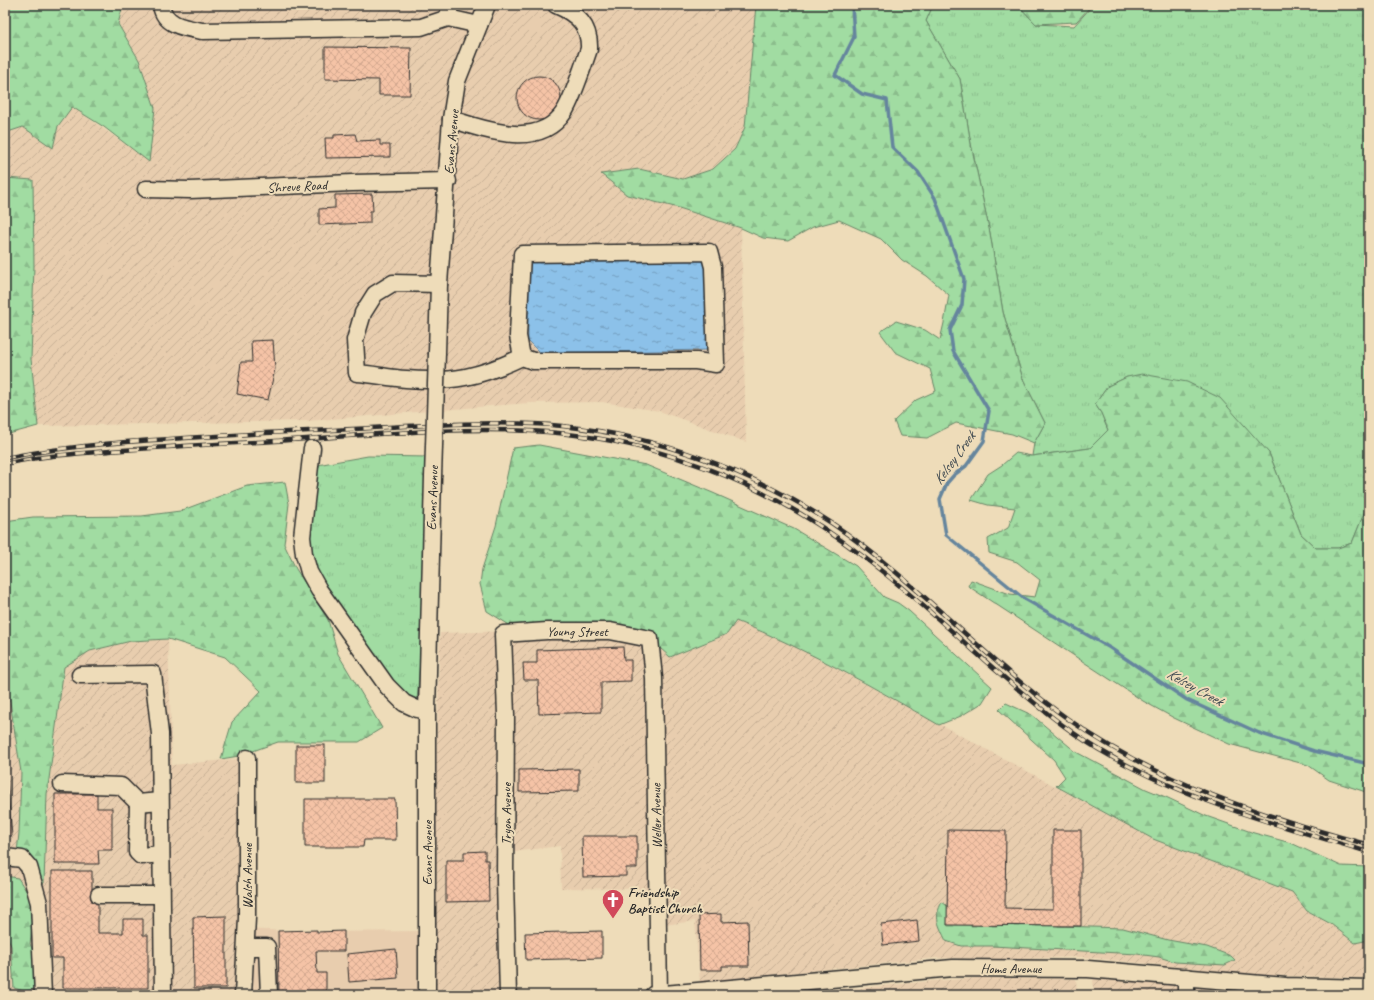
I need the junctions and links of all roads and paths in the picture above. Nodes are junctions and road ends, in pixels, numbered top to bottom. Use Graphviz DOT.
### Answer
graph roads {
  1 [pos="161,5"];
  2 [pos="487,5"];
  3 [pos="556,5"];
  4 [pos="449,12"];
  5 [pos="479,25"];
  6 [pos="451,119"];
  7 [pos="448,181"];
  8 [pos="146,188"];
  9 [pos="439,284"];
  10 [pos="522,357"];
  11 [pos="312,448"];
  12 [pos="503,634"];
  13 [pos="650,639"];
  14 [pos="80,676"];
  15 [pos="427,711"];
  16 [pos="247,758"];
  17 [pos="62,784"];
  18 [pos="160,801"];
  19 [pos="138,803"];
  20 [pos="161,854"];
  21 [pos="5,857"];
  22 [pos="161,895"];
  23 [pos="99,896"];
  24 [pos="246,946"];
  25 [pos="1186,977"];
  26 [pos="1361,990"];
  27 [pos="1286,991"];
  28 [pos="43,995"];
  29 [pos="162,995"];
  30 [pos="243,995"];
  31 [pos="269,995"];
  32 [pos="427,995"];
  33 [pos="508,995"];
  34 [pos="656,995"];
  35 [pos="1186,995"];
  1 -- 4 [label="street"];
  2 -- 5 [label="street, Evans Avenue"];
  3 -- 6 [label="street"];
  4 -- 5 [label="street"];
  5 -- 6 [label="street, Evans Avenue"];
  6 -- 7 [label="street, Evans Avenue"];
  7 -- 8 [label="street, Shreve Road"];
  7 -- 9 [label="street, Evans Avenue"];
  9 -- 10 [label="street"];
  9 -- 15 [label="street, Evans Avenue, bridge"];
  10 -- 10 [label="street"];
  11 -- 15 [label="street"];
  12 -- 13 [label="street, Young Street"];
  12 -- 33 [label="street, Tryon Avenue"];
  13 -- 34 [label="street, Weller Avenue"];
  14 -- 18 [label="street"];
  15 -- 32 [label="street, Evans Avenue"];
  16 -- 24 [label="street, Walsh Avenue"];
  17 -- 19 [label="street"];
  18 -- 19 [label="street"];
  18 -- 20 [label="street"];
  19 -- 20 [label="street"];
  20 -- 22 [label="street"];
  21 -- 28 [label="street"];
  22 -- 23 [label="street"];
  22 -- 29 [label="street"];
  24 -- 30 [label="street, Walsh Avenue"];
  24 -- 31 [label="street"];
  25 -- 27 [label="street, Home Avenue"];
  25 -- 34 [label="street, Home Avenue"];
  25 -- 35 [label="street"];
  26 -- 27 [label="street, Home Avenue"];
}
